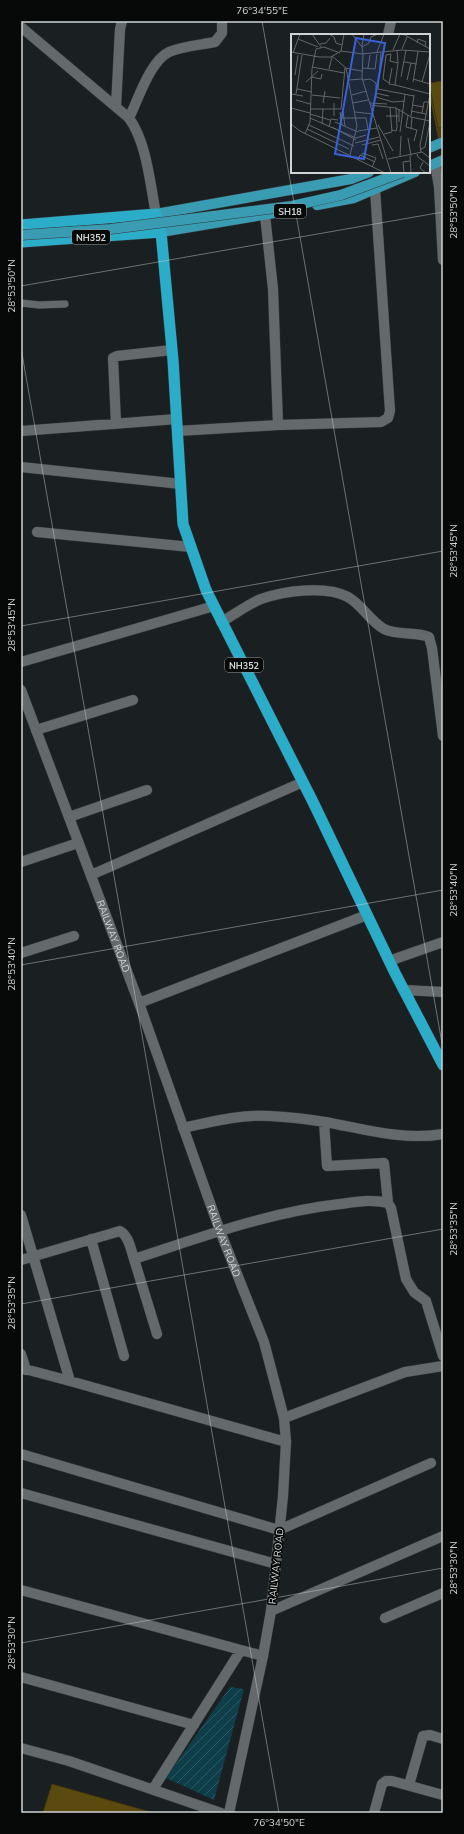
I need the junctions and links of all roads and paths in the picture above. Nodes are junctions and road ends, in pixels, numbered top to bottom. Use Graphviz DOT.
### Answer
graph roads {
  1 [pos="122,21"];
  2 [pos="222,21"];
  3 [pos="391,21"];
  4 [pos="21,27"];
  5 [pos="388,34"];
  6 [pos="116,107"];
  7 [pos="129,118"];
  8 [pos="443,142"];
  9 [pos="430,148"];
  10 [pos="443,156"];
  11 [pos="434,163"];
  12 [pos="400,173"];
  13 [pos="413,173"];
  14 [pos="359,174"];
  15 [pos="375,189"];
  16 [pos="354,198"];
  17 [pos="156,214"];
  18 [pos="265,215"];
  19 [pos="21,225"];
  20 [pos="160,232"];
  21 [pos="21,235"];
  22 [pos="21,242"];
  23 [pos="443,260"];
  24 [pos="21,304"];
  25 [pos="65,304"];
  26 [pos="172,350"];
  27 [pos="177,419"];
  28 [pos="116,424"];
  29 [pos="278,425"];
  30 [pos="21,431"];
  31 [pos="178,432"];
  32 [pos="21,467"];
  33 [pos="181,484"];
  34 [pos="37,532"];
  35 [pos="191,547"];
  36 [pos="214,606"];
  37 [pos="222,622"];
  38 [pos="21,662"];
  39 [pos="21,690"];
  40 [pos="133,700"];
  41 [pos="36,730"];
  42 [pos="443,736"];
  43 [pos="303,782"];
  44 [pos="147,790"];
  45 [pos="69,817"];
  46 [pos="78,843"];
  47 [pos="21,862"];
  48 [pos="90,874"];
  49 [pos="367,915"];
  50 [pos="74,936"];
  51 [pos="443,942"];
  52 [pos="21,953"];
  53 [pos="389,961"];
  54 [pos="404,990"];
  55 [pos="443,992"];
  56 [pos="139,1002"];
  57 [pos="443,1065"];
  58 [pos="324,1122"];
  59 [pos="183,1128"];
  60 [pos="443,1134"];
  61 [pos="388,1203"];
  62 [pos="21,1215"];
  63 [pos="220,1231"];
  64 [pos="91,1239"];
  65 [pos="33,1256"];
  66 [pos="134,1259"];
  67 [pos="21,1260"];
  68 [pos="157,1334"];
  69 [pos="21,1354"];
  70 [pos="124,1356"];
  71 [pos="443,1356"];
  72 [pos="443,1366"];
  73 [pos="23,1369"];
  74 [pos="70,1381"];
  75 [pos="284,1418"];
  76 [pos="286,1442"];
  77 [pos="21,1454"];
  78 [pos="431,1463"];
  79 [pos="21,1494"];
  80 [pos="279,1530"];
  81 [pos="443,1536"];
  82 [pos="276,1564"];
  83 [pos="21,1590"];
  84 [pos="443,1593"];
  85 [pos="271,1610"];
  86 [pos="385,1618"];
  87 [pos="241,1650"];
  88 [pos="263,1656"];
  89 [pos="21,1677"];
  90 [pos="194,1725"];
  91 [pos="443,1738"];
  92 [pos="21,1748"];
  93 [pos="409,1786"];
  94 [pos="153,1789"];
  95 [pos="443,1795"];
  96 [pos="221,1813"];
  97 [pos="229,1813"];
  98 [pos="374,1813"];
  1 -- 6 [label="street"];
  2 -- 7 [label="street"];
  3 -- 5 [label="street"];
  4 -- 6 [label="street"];
  6 -- 7 [label="street"];
  7 -- 17 [label="street"];
  8 -- 9 [label="main road"];
  10 -- 11 [label="main road"];
  11 -- 23 [label="street"];
  12 -- 21 [label="main road, bridge"];
  13 -- 15 [label="main road, SH18"];
  14 -- 16 [label="street"];
  14 -- 17 [label="main road, SH18"];
  15 -- 16 [label="main road, SH18"];
  15 -- 29 [label="street"];
  16 -- 18 [label="main road, SH18"];
  17 -- 19 [label="highway, NH352"];
  17 -- 20 [label="highway, NH352"];
  18 -- 20 [label="main road, SH18"];
  18 -- 29 [label="street"];
  20 -- 22 [label="highway, NH352"];
  20 -- 26 [label="highway, NH352"];
  24 -- 25 [label="lane"];
  26 -- 27 [label="highway, NH352"];
  26 -- 28 [label="street"];
  27 -- 28 [label="street"];
  27 -- 31 [label="highway, NH352"];
  28 -- 30 [label="street"];
  29 -- 31 [label="street"];
  31 -- 33 [label="highway, NH352"];
  32 -- 33 [label="street"];
  33 -- 35 [label="highway, NH352"];
  34 -- 35 [label="street"];
  35 -- 36 [label="highway, NH352"];
  36 -- 37 [label="highway, NH352"];
  36 -- 38 [label="street"];
  37 -- 42 [label="street"];
  37 -- 43 [label="highway, NH352"];
  39 -- 41 [label="street, RAILWAY ROAD"];
  40 -- 41 [label="street"];
  41 -- 45 [label="street, RAILWAY ROAD"];
  43 -- 48 [label="street"];
  43 -- 49 [label="highway, NH352"];
  44 -- 45 [label="street"];
  45 -- 46 [label="street, RAILWAY ROAD"];
  46 -- 47 [label="street"];
  46 -- 48 [label="street, RAILWAY ROAD"];
  48 -- 56 [label="street, RAILWAY ROAD"];
  49 -- 53 [label="highway, NH352"];
  49 -- 56 [label="street"];
  50 -- 52 [label="street"];
  51 -- 53 [label="street"];
  53 -- 54 [label="highway, NH352"];
  54 -- 55 [label="street"];
  54 -- 57 [label="highway, NH352"];
  56 -- 59 [label="street, RAILWAY ROAD"];
  58 -- 59 [label="street"];
  58 -- 60 [label="street"];
  58 -- 61 [label="street"];
  59 -- 63 [label="street, RAILWAY ROAD"];
  61 -- 63 [label="street"];
  61 -- 71 [label="street"];
  62 -- 65 [label="street"];
  63 -- 66 [label="street"];
  63 -- 75 [label="street, RAILWAY ROAD"];
  64 -- 65 [label="street"];
  64 -- 66 [label="street"];
  64 -- 70 [label="street"];
  65 -- 67 [label="street"];
  65 -- 74 [label="street"];
  66 -- 68 [label="street"];
  69 -- 73 [label="street"];
  72 -- 75 [label="street"];
  73 -- 74 [label="street"];
  74 -- 76 [label="street"];
  75 -- 76 [label="street, RAILWAY ROAD"];
  76 -- 80 [label="street, RAILWAY ROAD"];
  77 -- 80 [label="street"];
  78 -- 80 [label="street"];
  79 -- 82 [label="street"];
  80 -- 82 [label="street, RAILWAY ROAD"];
  81 -- 85 [label="street"];
  82 -- 85 [label="street, RAILWAY ROAD"];
  83 -- 87 [label="street"];
  84 -- 86 [label="street"];
  85 -- 88 [label="street, RAILWAY ROAD"];
  87 -- 88 [label="street"];
  87 -- 90 [label="street"];
  88 -- 97 [label="street, RAILWAY ROAD"];
  89 -- 90 [label="street"];
  90 -- 94 [label="street"];
  91 -- 93 [label="street"];
  92 -- 94 [label="street"];
  93 -- 95 [label="street"];
  93 -- 98 [label="street"];
  94 -- 96 [label="street"];
}
